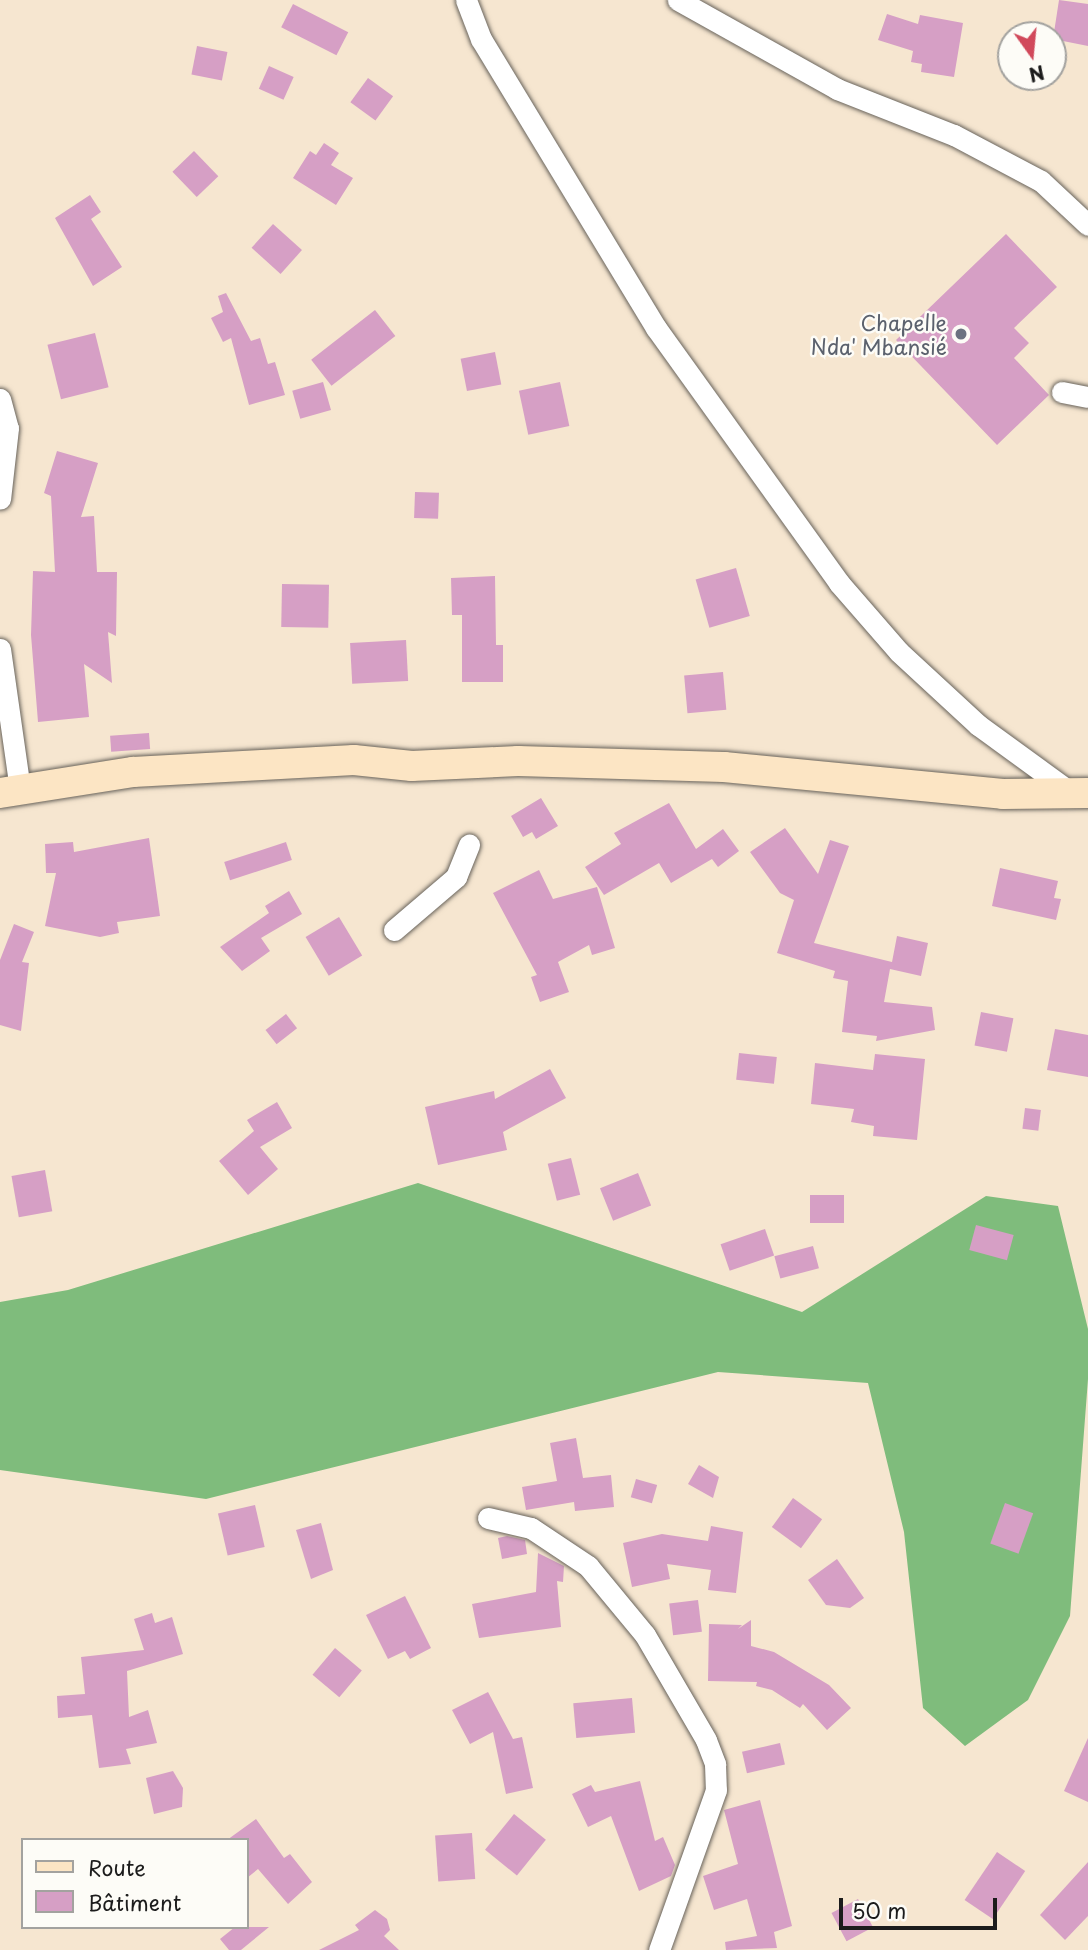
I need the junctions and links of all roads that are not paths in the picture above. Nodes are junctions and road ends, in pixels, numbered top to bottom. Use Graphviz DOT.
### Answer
graph roads {
  1 [pos="466,0"];
  2 [pos="678,0"];
  3 [pos="1088,225"];
  4 [pos="1062,392"];
  5 [pos="1088,397"];
  6 [pos="0,399"];
  7 [pos="0,499"];
  8 [pos="0,649"];
  9 [pos="10,791"];
  10 [pos="1081,794"];
  11 [pos="469,844"];
  12 [pos="394,930"];
  13 [pos="488,1518"];
  14 [pos="659,1950"];
  1 -- 10 [label="street"];
  2 -- 3 [label="street"];
  4 -- 5 [label="street"];
  6 -- 7 [label="street"];
  8 -- 9 [label="street"];
  9 -- 10 [label="main road"];
  11 -- 12 [label="street"];
  13 -- 14 [label="street"];
}
